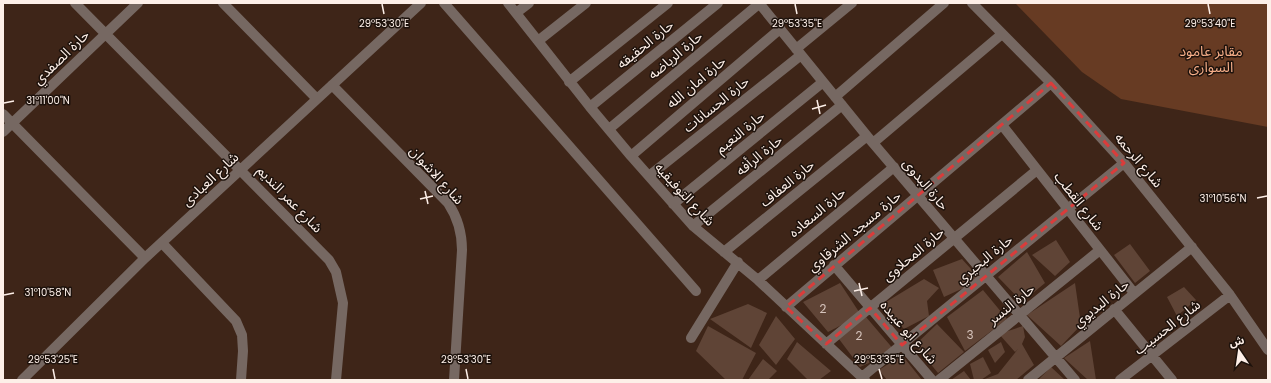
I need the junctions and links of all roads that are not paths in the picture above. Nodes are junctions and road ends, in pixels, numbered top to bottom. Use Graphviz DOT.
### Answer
graph roads {
  1 [pos="75,3"];
  2 [pos="138,3"];
  3 [pos="223,3"];
  4 [pos="421,3"];
  5 [pos="444,3"];
  6 [pos="508,3"];
  7 [pos="529,3"];
  8 [pos="586,3"];
  9 [pos="668,3"];
  10 [pos="718,3"];
  11 [pos="760,3"];
  12 [pos="852,3"];
  13 [pos="944,3"];
  14 [pos="972,3"];
  15 [pos="516,13"];
  16 [pos="780,29"];
  17 [pos="106,34"];
  18 [pos="1002,34"];
  19 [pos="538,42"];
  20 [pos="799,52"];
  21 [pos="569,82"];
  22 [pos="823,82"];
  23 [pos="1050,83"];
  24 [pos="332,85"];
  25 [pos="835,97"];
  26 [pos="317,99"];
  27 [pos="842,105"];
  28 [pos="590,107"];
  29 [pos="3,114"];
  30 [pos="12,123"];
  31 [pos="1002,125"];
  32 [pos="609,129"];
  33 [pos="3,132"];
  34 [pos="870,139"];
  35 [pos="631,156"];
  36 [pos="1124,162"];
  37 [pos="894,167"];
  38 [pos="241,170"];
  39 [pos="1037,170"];
  40 [pos="649,176"];
  41 [pos="918,196"];
  42 [pos="674,204"];
  43 [pos="1068,208"];
  44 [pos="693,226"];
  45 [pos="954,238"];
  46 [pos="162,243"];
  47 [pos="1192,247"];
  48 [pos="1100,250"];
  49 [pos="724,252"];
  50 [pos="145,258"];
  51 [pos="738,262"];
  52 [pos="834,265"];
  53 [pos="986,276"];
  54 [pos="758,280"];
  55 [pos="696,291"];
  56 [pos="1134,293"];
  57 [pos="1230,295"];
  58 [pos="786,307"];
  59 [pos="870,308"];
  60 [pos="1114,309"];
  61 [pos="1020,315"];
  62 [pos="691,338"];
  63 [pos="826,344"];
  64 [pos="902,344"];
  65 [pos="1268,350"];
  66 [pos="1152,356"];
  67 [pos="1056,357"];
  68 [pos="864,379"];
  69 [pos="22,380"];
  70 [pos="241,380"];
  71 [pos="336,380"];
  72 [pos="454,380"];
  73 [pos="932,380"];
  74 [pos="939,380"];
  75 [pos="1028,380"];
  76 [pos="1075,380"];
  77 [pos="1120,380"];
  78 [pos="1172,380"];
  1 -- 17 [label="street, شارع عمر النديم"];
  2 -- 17 [label="street, حارة الصفدي"];
  3 -- 26 [label="street"];
  4 -- 24 [label="street, شارع العبادى"];
  5 -- 55 [label="street"];
  6 -- 15 [label="street, شارع التوفيقيه"];
  7 -- 15 [label="street"];
  8 -- 19 [label="street"];
  9 -- 21 [label="street"];
  10 -- 28 [label="street, حارة الحقيقه"];
  11 -- 16 [label="street, حارة البدوى"];
  11 -- 32 [label="street, حارة الرياضه"];
  12 -- 20 [label="street, حارة الحسانات"];
  13 -- 25 [label="street"];
  14 -- 18 [label="street, شارع الرحمه"];
  15 -- 19 [label="street, شارع التوفيقيه"];
  16 -- 20 [label="street, حارة البدوى"];
  16 -- 35 [label="street, حارة امان الله"];
  17 -- 30 [label="street, حارة الصفدي"];
  17 -- 38 [label="street, شارع عمر النديم"];
  18 -- 23 [label="street, شارع الرحمه"];
  18 -- 34 [label="street, حارة العفاف"];
  19 -- 21 [label="street, شارع التوفيقيه"];
  20 -- 22 [label="street, حارة البدوى"];
  20 -- 40 [label="street, حارة الحسانات"];
  21 -- 28 [label="street, شارع التوفيقيه"];
  22 -- 25 [label="street, حارة البدوى"];
  22 -- 42 [label="street, حارة النعيم"];
  23 -- 31 [label="street, حارة مسجد الشرقاوي"];
  23 -- 36 [label="street, شارع الرحمه"];
  24 -- 26 [label="street, شارع العبادى"];
  24 -- 72 [label="street, شارع الاشوان"];
  25 -- 27 [label="street, حارة البدوى"];
  26 -- 38 [label="street, شارع العبادى"];
  27 -- 34 [label="street, حارة البدوى"];
  27 -- 44 [label="street, حارة الرأفه"];
  28 -- 32 [label="street, شارع التوفيقيه"];
  29 -- 30 [label="street"];
  30 -- 33 [label="street, حارة الصفدي"];
  30 -- 50 [label="street"];
  31 -- 39 [label="street, شارع القطب"];
  31 -- 41 [label="street, حارة مسجد الشرقاوي"];
  32 -- 35 [label="street, شارع التوفيقيه"];
  34 -- 37 [label="street, حارة البدوى"];
  34 -- 49 [label="street, حارة العفاف"];
  35 -- 40 [label="street, شارع التوفيقيه"];
  36 -- 43 [label="street, حارة البحيري"];
  36 -- 47 [label="street, شارع الرحمه"];
  37 -- 41 [label="street, حارة البدوى"];
  37 -- 54 [label="street, حارة السعاده"];
  38 -- 46 [label="street, شارع العبادى"];
  38 -- 71 [label="street, شارع عمر النديم"];
  39 -- 43 [label="street, شارع القطب"];
  39 -- 45 [label="street, حارة المحلاوى"];
  40 -- 42 [label="street, شارع التوفيقيه"];
  41 -- 45 [label="street, حارة البدوى"];
  41 -- 52 [label="street, حارة مسجد الشرقاوي"];
  42 -- 44 [label="street, شارع التوفيقيه"];
  43 -- 48 [label="street, شارع القطب"];
  43 -- 53 [label="street, حارة البحيري"];
  44 -- 49 [label="street, شارع التوفيقيه"];
  45 -- 53 [label="street, حارة البدوى"];
  45 -- 59 [label="street, حارة المحلاوى"];
  46 -- 50 [label="street, شارع العبادى"];
  46 -- 70 [label="street"];
  47 -- 56 [label="street, حارة البديوي"];
  47 -- 57 [label="street, شارع الرحمه"];
  48 -- 56 [label="street, شارع القطب"];
  48 -- 61 [label="street, حارة النسر"];
  49 -- 51 [label="street, شارع التوفيقيه"];
  50 -- 69 [label="street, شارع العبادى"];
  51 -- 54 [label="street, شارع التوفيقيه"];
  51 -- 62 [label="street"];
  52 -- 58 [label="street, حارة مسجد الشرقاوي"];
  52 -- 59 [label="street, شارع ابو عبيده"];
  53 -- 61 [label="street, حارة البدوى"];
  53 -- 64 [label="street, حارة البحيري"];
  54 -- 58 [label="street, شارع التوفيقيه"];
  56 -- 60 [label="street, حارة البديوي"];
  57 -- 65 [label="street, شارع الرحمه"];
  57 -- 66 [label="street, شارع الحسيب"];
  58 -- 63 [label="street, شارع التوفيقيه"];
  59 -- 63 [label="street, حارة المحلاوى"];
  59 -- 64 [label="street, شارع ابو عبيده"];
  60 -- 66 [label="street"];
  60 -- 67 [label="street, حارة البديوي"];
  61 -- 67 [label="street, حارة البدوى"];
  61 -- 74 [label="street, حارة النسر"];
  63 -- 68 [label="street, شارع التوفيقيه"];
  64 -- 68 [label="street, حارة البحيري"];
  64 -- 73 [label="street, شارع ابو عبيده"];
  66 -- 77 [label="street, شارع الحسيب"];
  66 -- 78 [label="street"];
  67 -- 75 [label="street, حارة البديوي"];
  67 -- 76 [label="street, حارة البدوى"];
}
